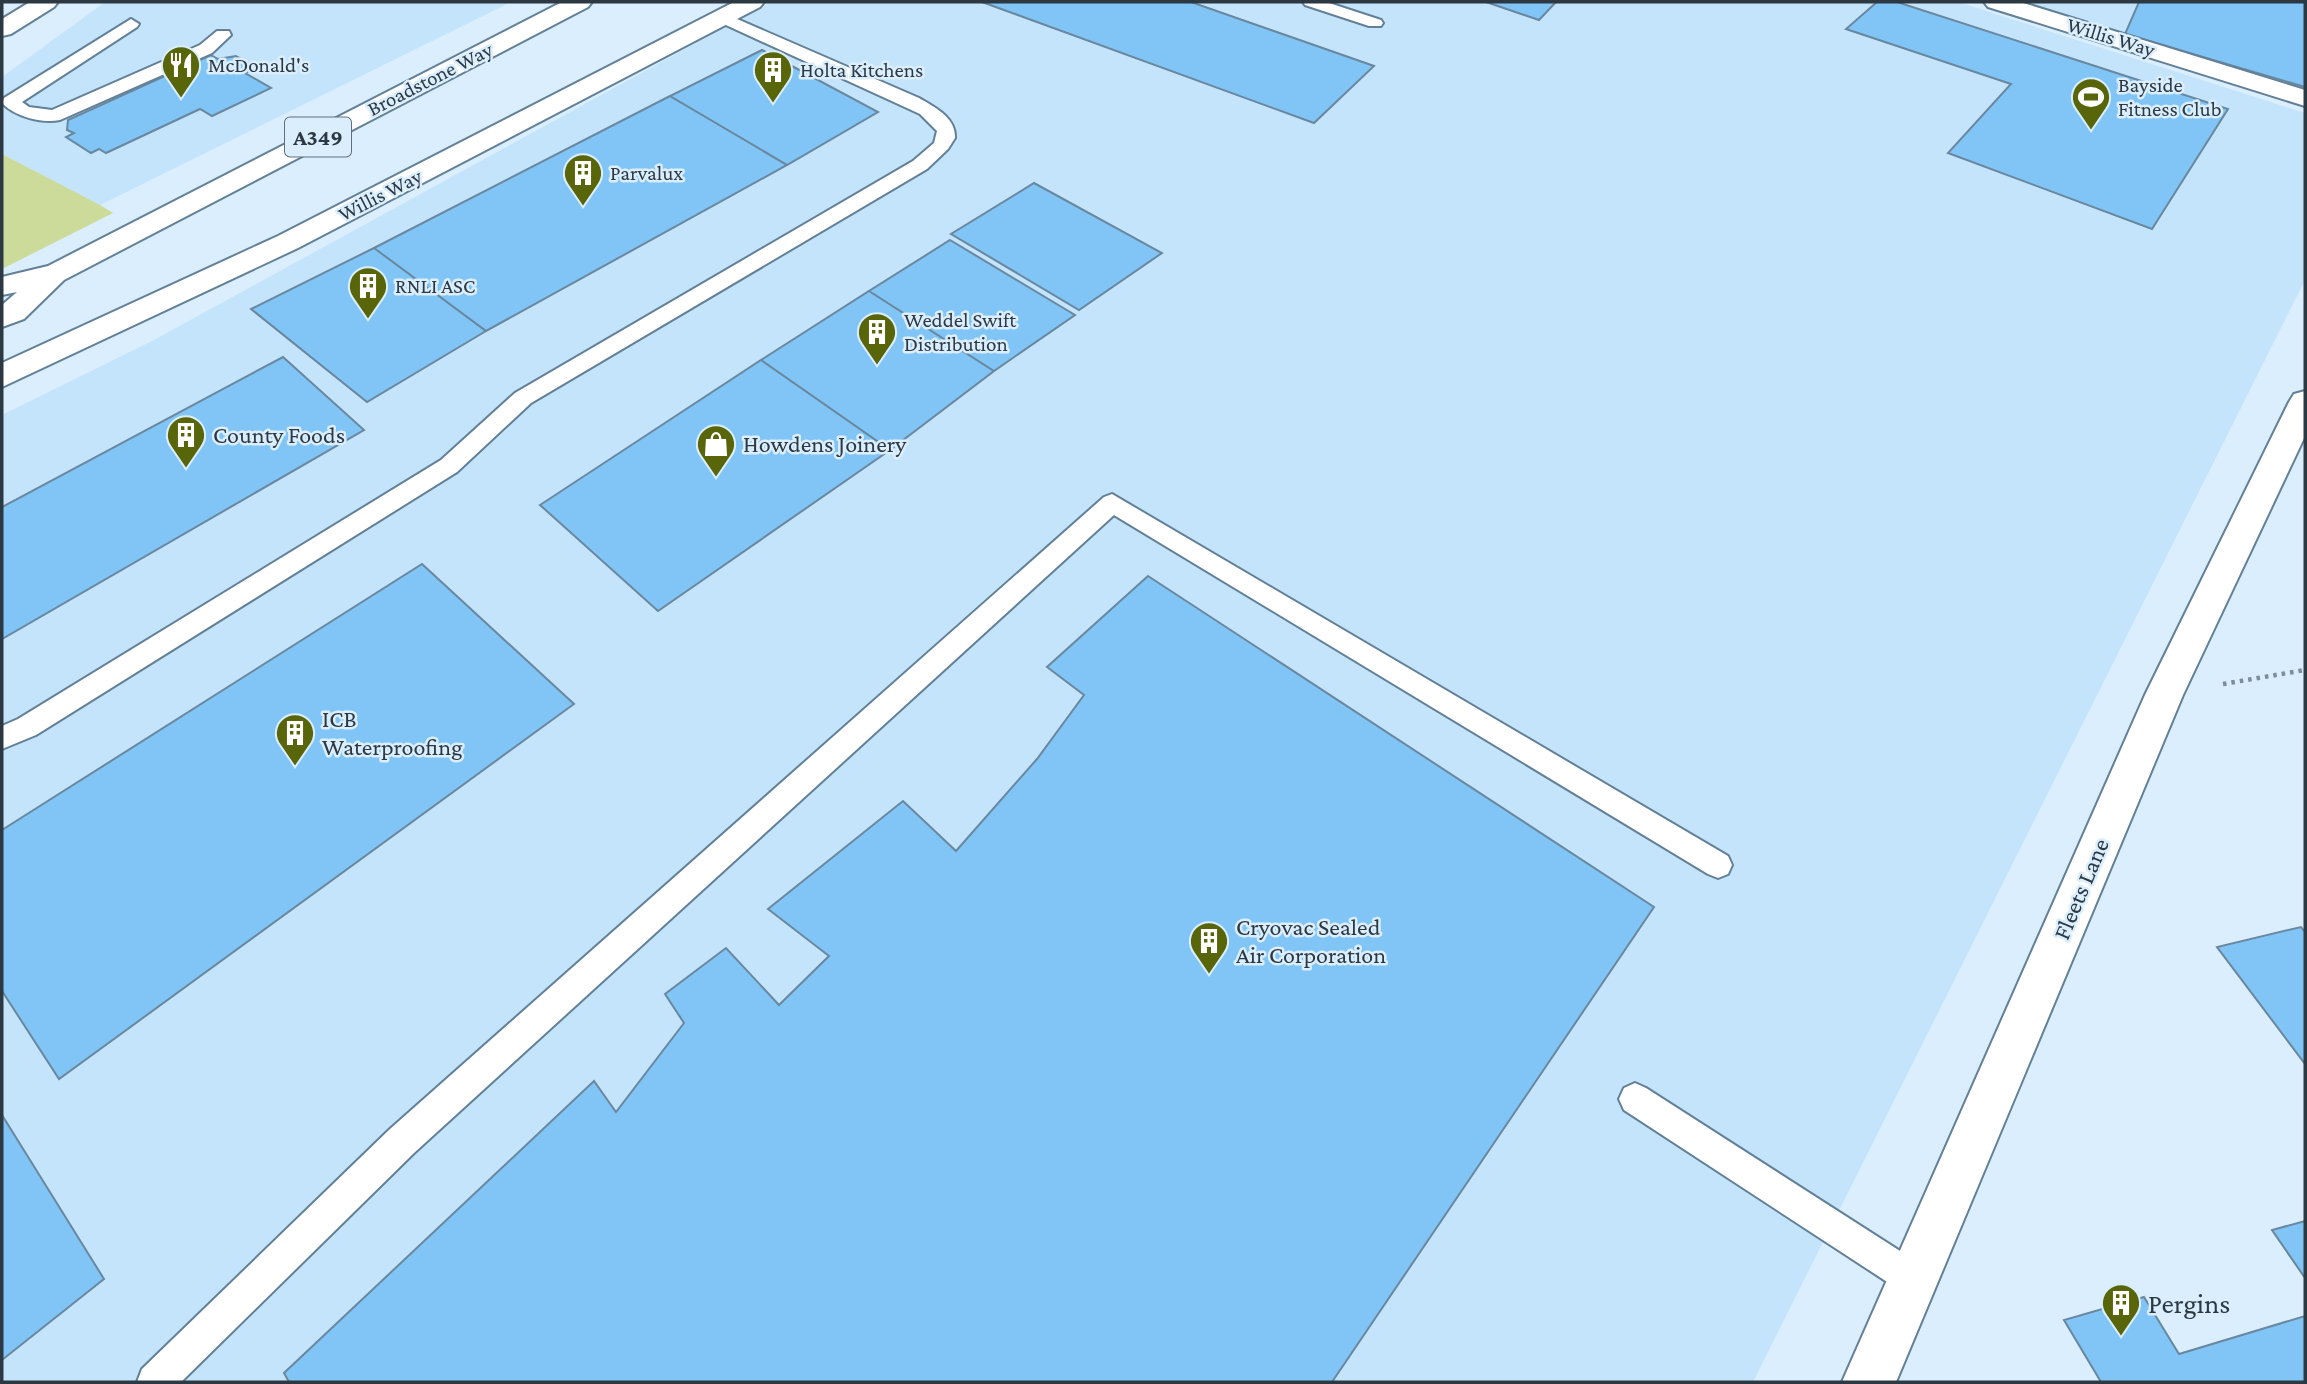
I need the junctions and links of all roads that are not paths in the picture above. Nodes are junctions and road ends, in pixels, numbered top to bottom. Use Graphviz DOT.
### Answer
graph roads {
  1 [pos="46,2"];
  2 [pos="580,2"];
  3 [pos="752,2"];
  4 [pos="1311,2"];
  5 [pos="1997,2"];
  6 [pos="721,18"];
  7 [pos="1375,23"];
  8 [pos="131,24"];
  9 [pos="2,29"];
  10 [pos="223,35"];
  11 [pos="2305,98"];
  12 [pos="57,272"];
  13 [pos="2,286"];
  14 [pos="2,317"];
  15 [pos="2,376"];
  16 [pos="2305,402"];
  17 [pos="2,738"];
  18 [pos="1718,865"];
  19 [pos="1635,1099"];
  20 [pos="1913,1279"];
  21 [pos="155,1382"];
  22 [pos="1869,1382"];
  1 -- 9 [label="main road"];
  2 -- 12 [label="main road, Broadstone Way / A349"];
  3 -- 6 [label="main road, Willis Way"];
  4 -- 7 [label="lane"];
  5 -- 11 [label="main road, Willis Way"];
  6 -- 15 [label="main road, Willis Way"];
  6 -- 17 [label="lane"];
  8 -- 10 [label="lane"];
  12 -- 13 [label="main road, Broadstone Way / A349"];
  12 -- 14 [label="main road, Broadstone Way / A349"];
  16 -- 20 [label="main road, Fleets Lane"];
  18 -- 21 [label="lane"];
  19 -- 20 [label="lane"];
  20 -- 22 [label="main road, Fleets Lane"];
}
